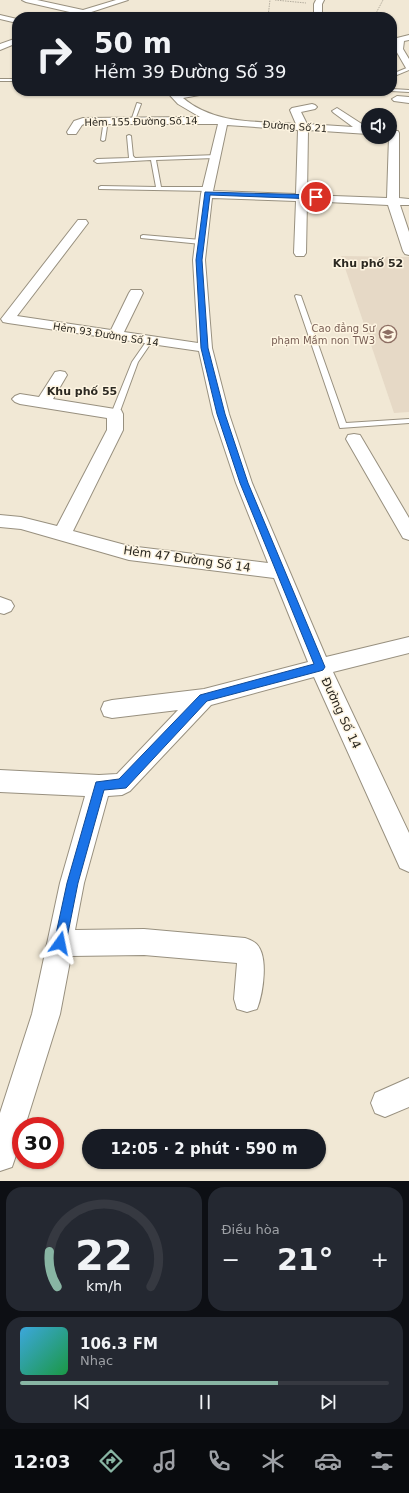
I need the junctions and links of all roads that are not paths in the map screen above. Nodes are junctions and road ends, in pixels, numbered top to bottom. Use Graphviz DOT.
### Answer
graph roads {
  1 [pos="33,0"];
  2 [pos="124,0"];
  3 [pos="319,2"];
  4 [pos="82,12"];
  5 [pos="318,12"];
  6 [pos="2,18"];
  7 [pos="12,20"];
  8 [pos="409,38"];
  9 [pos="12,42"];
  10 [pos="0,47"];
  11 [pos="409,67"];
  12 [pos="397,73"];
  13 [pos="0,80"];
  14 [pos="12,80"];
  15 [pos="397,90"];
  16 [pos="409,91"];
  17 [pos="177,96"];
  18 [pos="398,99"];
  19 [pos="409,100"];
  20 [pos="139,104"];
  21 [pos="312,107"];
  22 [pos="337,111"];
  23 [pos="106,120"];
  24 [pos="133,120"];
  25 [pos="219,121"];
  26 [pos="302,127"];
  27 [pos="361,128"];
  28 [pos="361,131"];
  29 [pos="72,132"];
  30 [pos="129,136"];
  31 [pos="103,140"];
  32 [pos="395,144"];
  33 [pos="215,156"];
  34 [pos="153,159"];
  35 [pos="135,160"];
  36 [pos="97,162"];
  37 [pos="101,188"];
  38 [pos="159,188"];
  39 [pos="208,192"];
  40 [pos="300,196"];
  41 [pos="393,201"];
  42 [pos="409,202"];
  43 [pos="82,223"];
  44 [pos="143,237"];
  45 [pos="201,242"];
  46 [pos="409,251"];
  47 [pos="300,253"];
  48 [pos="136,293"];
  49 [pos="298,296"];
  50 [pos="115,334"];
  51 [pos="150,340"];
  52 [pos="205,348"];
  53 [pos="60,375"];
  54 [pos="20,399"];
  55 [pos="43,403"];
  56 [pos="116,414"];
  57 [pos="409,421"];
  58 [pos="354,439"];
  59 [pos="0,521"];
  60 [pos="409,533"];
  61 [pos="62,534"];
  62 [pos="281,572"];
  63 [pos="409,645"];
  64 [pos="320,667"];
  65 [pos="204,698"];
  66 [pos="112,709"];
  67 [pos="0,781"];
  68 [pos="99,786"];
  69 [pos="409,860"];
  70 [pos="60,943"];
  71 [pos="247,999"];
  72 [pos="0,1156"];
  1 -- 4 [label="street"];
  2 -- 4 [label="street"];
  3 -- 5 [label="street"];
  6 -- 7 [label="street"];
  8 -- 11 [label="street"];
  9 -- 10 [label="street"];
  11 -- 12 [label="lane"];
  13 -- 14 [label="lane"];
  15 -- 16 [label="lane"];
  17 -- 25 [label="street"];
  18 -- 19 [label="street"];
  20 -- 24 [label="lane"];
  21 -- 26 [label="street"];
  22 -- 27 [label="street"];
  23 -- 24 [label="street, Hẻm 155 Đường Số 14"];
  23 -- 29 [label="street, Hẻm 155 Đường Số 14"];
  23 -- 31 [label="lane"];
  24 -- 25 [label="street, Hẻm 155 Đường Số 14"];
  25 -- 26 [label="street, Đường Số 21"];
  25 -- 33 [label="street, Đường Số 14"];
  26 -- 28 [label="street, Đường Số 21"];
  26 -- 40 [label="street"];
  30 -- 35 [label="lane"];
  32 -- 41 [label="street"];
  33 -- 34 [label="lane"];
  33 -- 39 [label="street, Đường Số 14"];
  34 -- 35 [label="lane"];
  34 -- 38 [label="lane"];
  35 -- 36 [label="lane"];
  37 -- 38 [label="lane"];
  38 -- 39 [label="lane"];
  39 -- 40 [label="street"];
  39 -- 45 [label="street, Đường Số 14"];
  40 -- 41 [label="street"];
  40 -- 47 [label="street"];
  41 -- 42 [label="street"];
  41 -- 46 [label="street"];
  43 -- 50 [label="street, Hẻm 93 Đường Số 14"];
  44 -- 45 [label="lane"];
  45 -- 52 [label="street, Đường Số 14"];
  48 -- 50 [label="street"];
  49 -- 57 [label="lane"];
  50 -- 51 [label="street, Hẻm 93 Đường Số 14"];
  51 -- 52 [label="street, Hẻm 93 Đường Số 14"];
  51 -- 56 [label="lane"];
  52 -- 62 [label="street, Đường Số 14"];
  53 -- 55 [label="street"];
  54 -- 55 [label="street"];
  55 -- 56 [label="street"];
  56 -- 61 [label="street"];
  58 -- 60 [label="street"];
  59 -- 61 [label="street, Hẻm 47 Đường Số 14"];
  61 -- 62 [label="street, Hẻm 47 Đường Số 14"];
  62 -- 64 [label="street, Đường Số 14"];
  63 -- 64 [label="street"];
  64 -- 65 [label="street"];
  64 -- 69 [label="street, Đường Số 14"];
  65 -- 66 [label="street"];
  65 -- 68 [label="street"];
  67 -- 68 [label="street"];
  68 -- 70 [label="street"];
  70 -- 71 [label="street"];
  70 -- 72 [label="street"];
}
